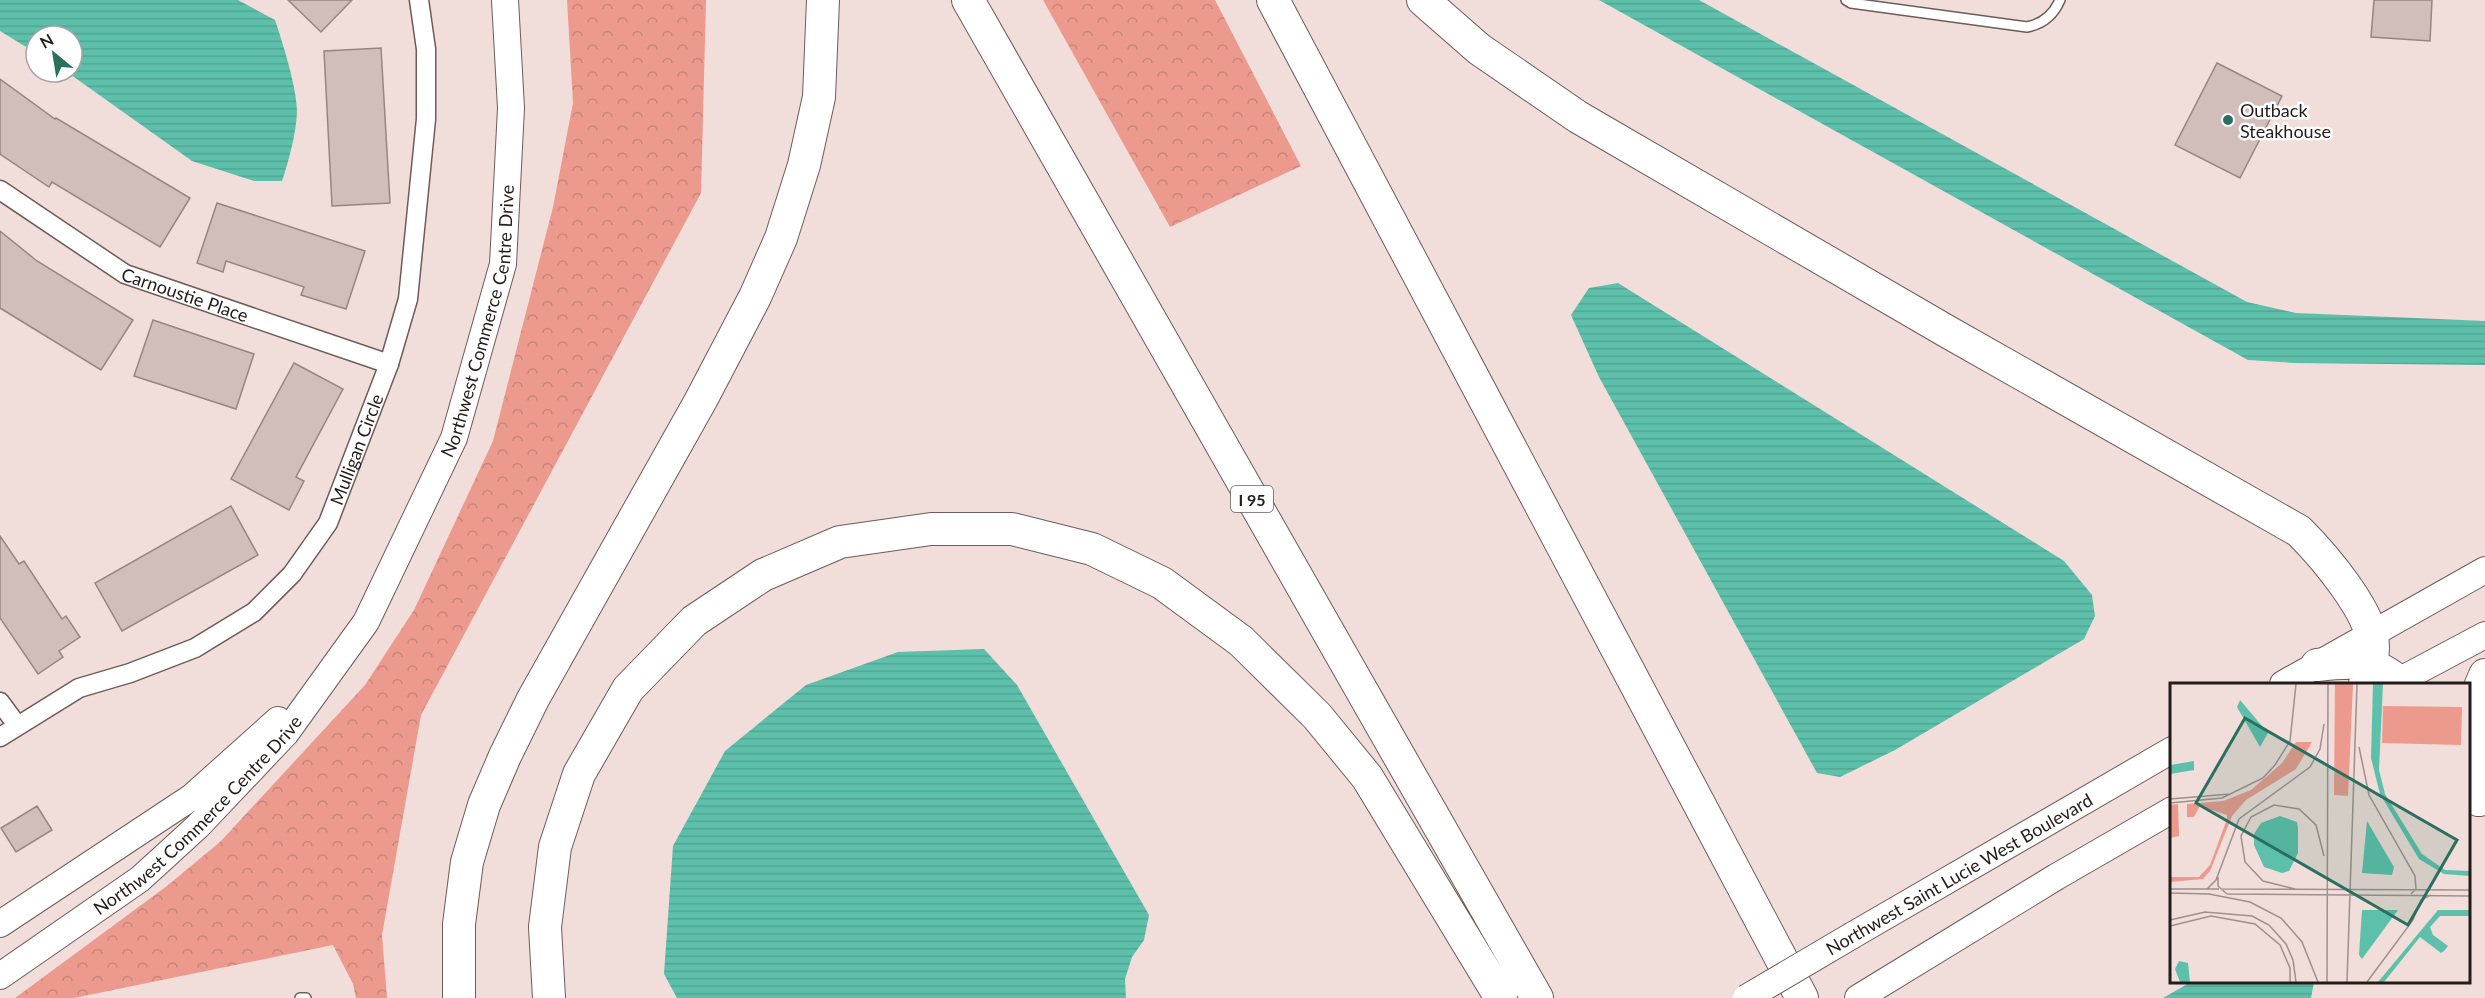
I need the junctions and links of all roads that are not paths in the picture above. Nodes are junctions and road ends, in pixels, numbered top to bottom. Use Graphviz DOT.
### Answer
graph roads {
  1 [pos="419,0"];
  2 [pos="505,0"];
  3 [pos="823,0"];
  4 [pos="968,0"];
  5 [pos="1273,0"];
  6 [pos="1423,0"];
  7 [pos="1846,0"];
  8 [pos="2060,0"];
  9 [pos="0,190"];
  10 [pos="389,364"];
  11 [pos="2485,570"];
  12 [pos="366,622"];
  13 [pos="2372,633"];
  14 [pos="2485,635"];
  15 [pos="2317,665"];
  16 [pos="2485,675"];
  17 [pos="2386,680"];
  18 [pos="2285,683"];
  19 [pos="0,702"];
  20 [pos="17,725"];
  21 [pos="0,736"];
  22 [pos="2170,751"];
  23 [pos="2478,800"];
  24 [pos="2170,811"];
  25 [pos="0,924"];
  26 [pos="0,976"];
  27 [pos="300,998"];
  28 [pos="306,998"];
  29 [pos="459,998"];
  30 [pos="549,998"];
  31 [pos="1501,998"];
  32 [pos="1537,998"];
  33 [pos="1746,998"];
  34 [pos="1802,998"];
  35 [pos="1858,998"];
  1 -- 10 [label="street, Mulligan Circle"];
  2 -- 12 [label="street, Northwest Commerce Centre Drive"];
  3 -- 29 [label="highway"];
  4 -- 32 [label="highway, I 95"];
  5 -- 34 [label="highway"];
  6 -- 13 [label="highway"];
  7 -- 8 [label="lane"];
  9 -- 10 [label="street, Carnoustie Place"];
  10 -- 20 [label="street, Mulligan Circle"];
  11 -- 13 [label="street"];
  12 -- 25 [label="street, Northwest Commerce Centre Drive"];
  12 -- 26 [label="street, Northwest Commerce Centre Drive"];
  13 -- 15 [label="street"];
  13 -- 17 [label="highway"];
  14 -- 17 [label="street"];
  15 -- 17 [label="highway"];
  15 -- 18 [label="street"];
  16 -- 23 [label="highway"];
  19 -- 20 [label="street"];
  20 -- 21 [label="street, Mulligan Circle"];
  22 -- 33 [label="street, Northwest Saint Lucie West Boulevard, bridge"];
  24 -- 35 [label="street"];
  27 -- 28 [label="lane"];
  30 -- 31 [label="highway"];
}
